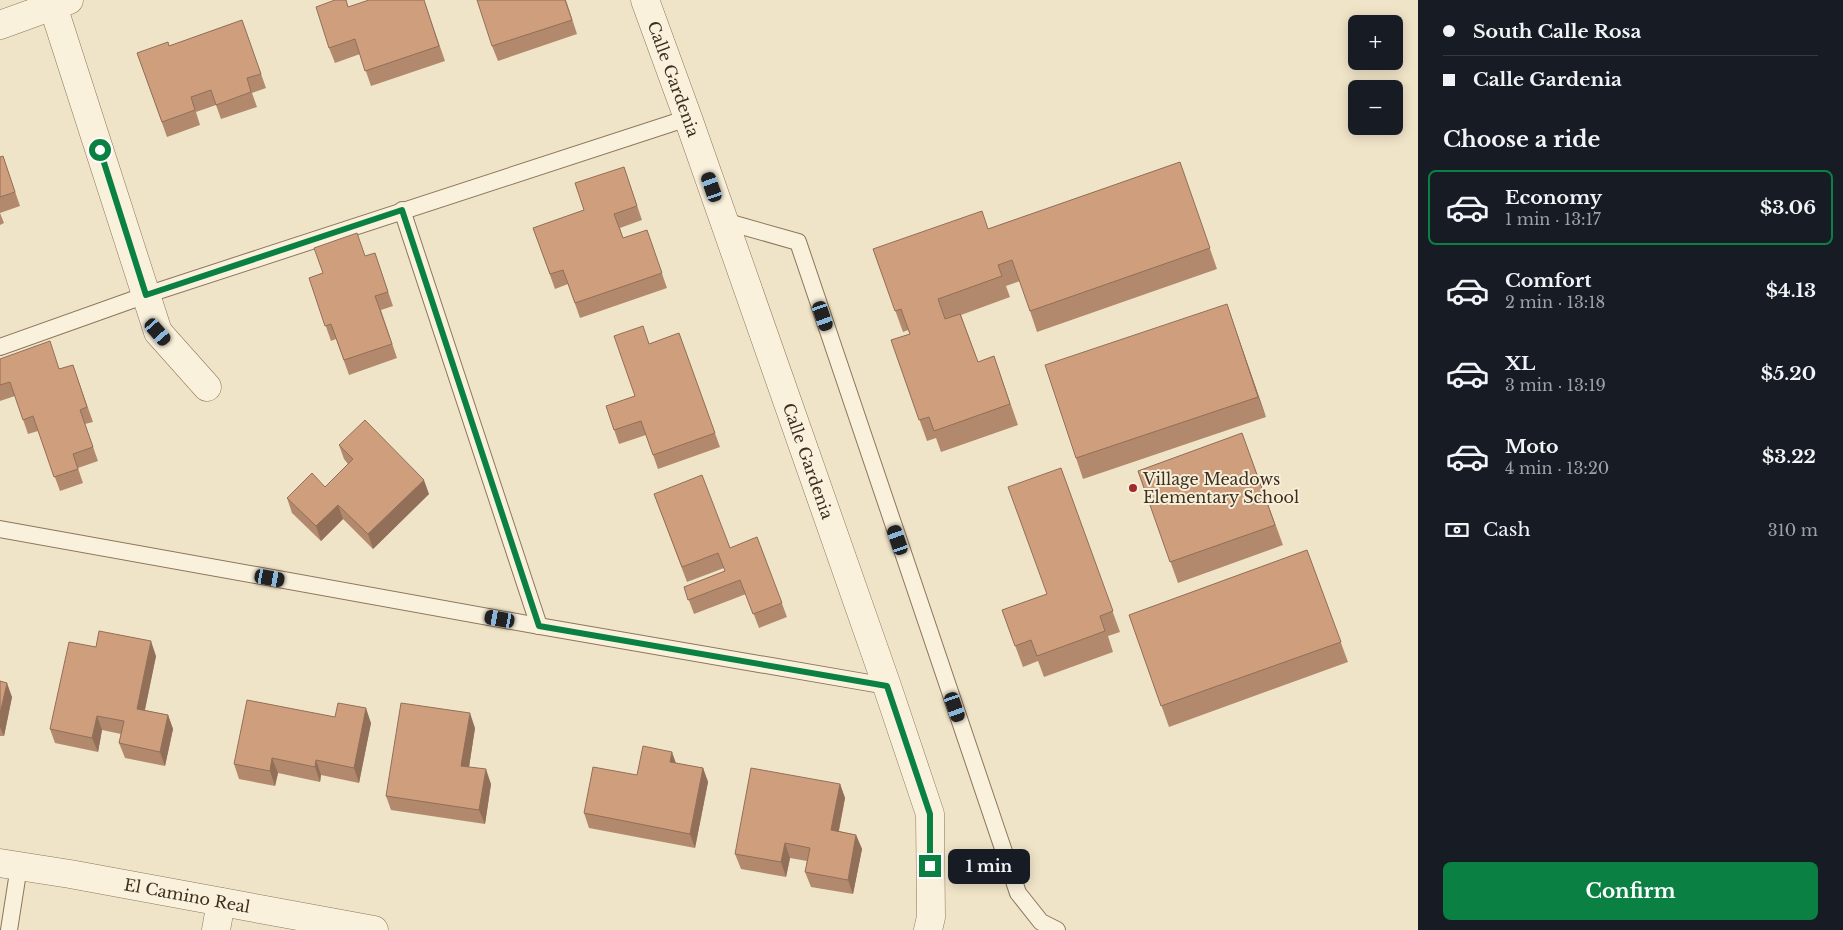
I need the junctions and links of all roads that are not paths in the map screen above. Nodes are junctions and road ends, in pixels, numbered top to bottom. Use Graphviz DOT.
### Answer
graph roads {
  1 [pos="645,0"];
  2 [pos="61,3"];
  3 [pos="0,25"];
  4 [pos="688,118"];
  5 [pos="402,210"];
  6 [pos="724,221"];
  7 [pos="146,295"];
  8 [pos="0,347"];
  9 [pos="207,388"];
  10 [pos="0,529"];
  11 [pos="539,626"];
  12 [pos="887,686"];
  13 [pos="10,865"];
  14 [pos="221,902"];
  15 [pos="9,930"];
  16 [pos="216,930"];
  17 [pos="374,930"];
  18 [pos="928,930"];
  19 [pos="1057,930"];
  1 -- 4 [label="street, Calle Gardenia"];
  2 -- 3 [label="street"];
  2 -- 7 [label="street"];
  4 -- 5 [label="lane"];
  4 -- 6 [label="street, Calle Gardenia"];
  5 -- 7 [label="lane"];
  5 -- 11 [label="lane"];
  6 -- 12 [label="street, Calle Gardenia"];
  6 -- 19 [label="lane"];
  7 -- 8 [label="lane"];
  7 -- 9 [label="street"];
  10 -- 11 [label="lane"];
  11 -- 12 [label="lane"];
  12 -- 18 [label="street, Calle Gardenia"];
  13 -- 14 [label="street, El Camino Real"];
  13 -- 15 [label="lane"];
  14 -- 16 [label="street"];
  14 -- 17 [label="street, El Camino Real"];
}
